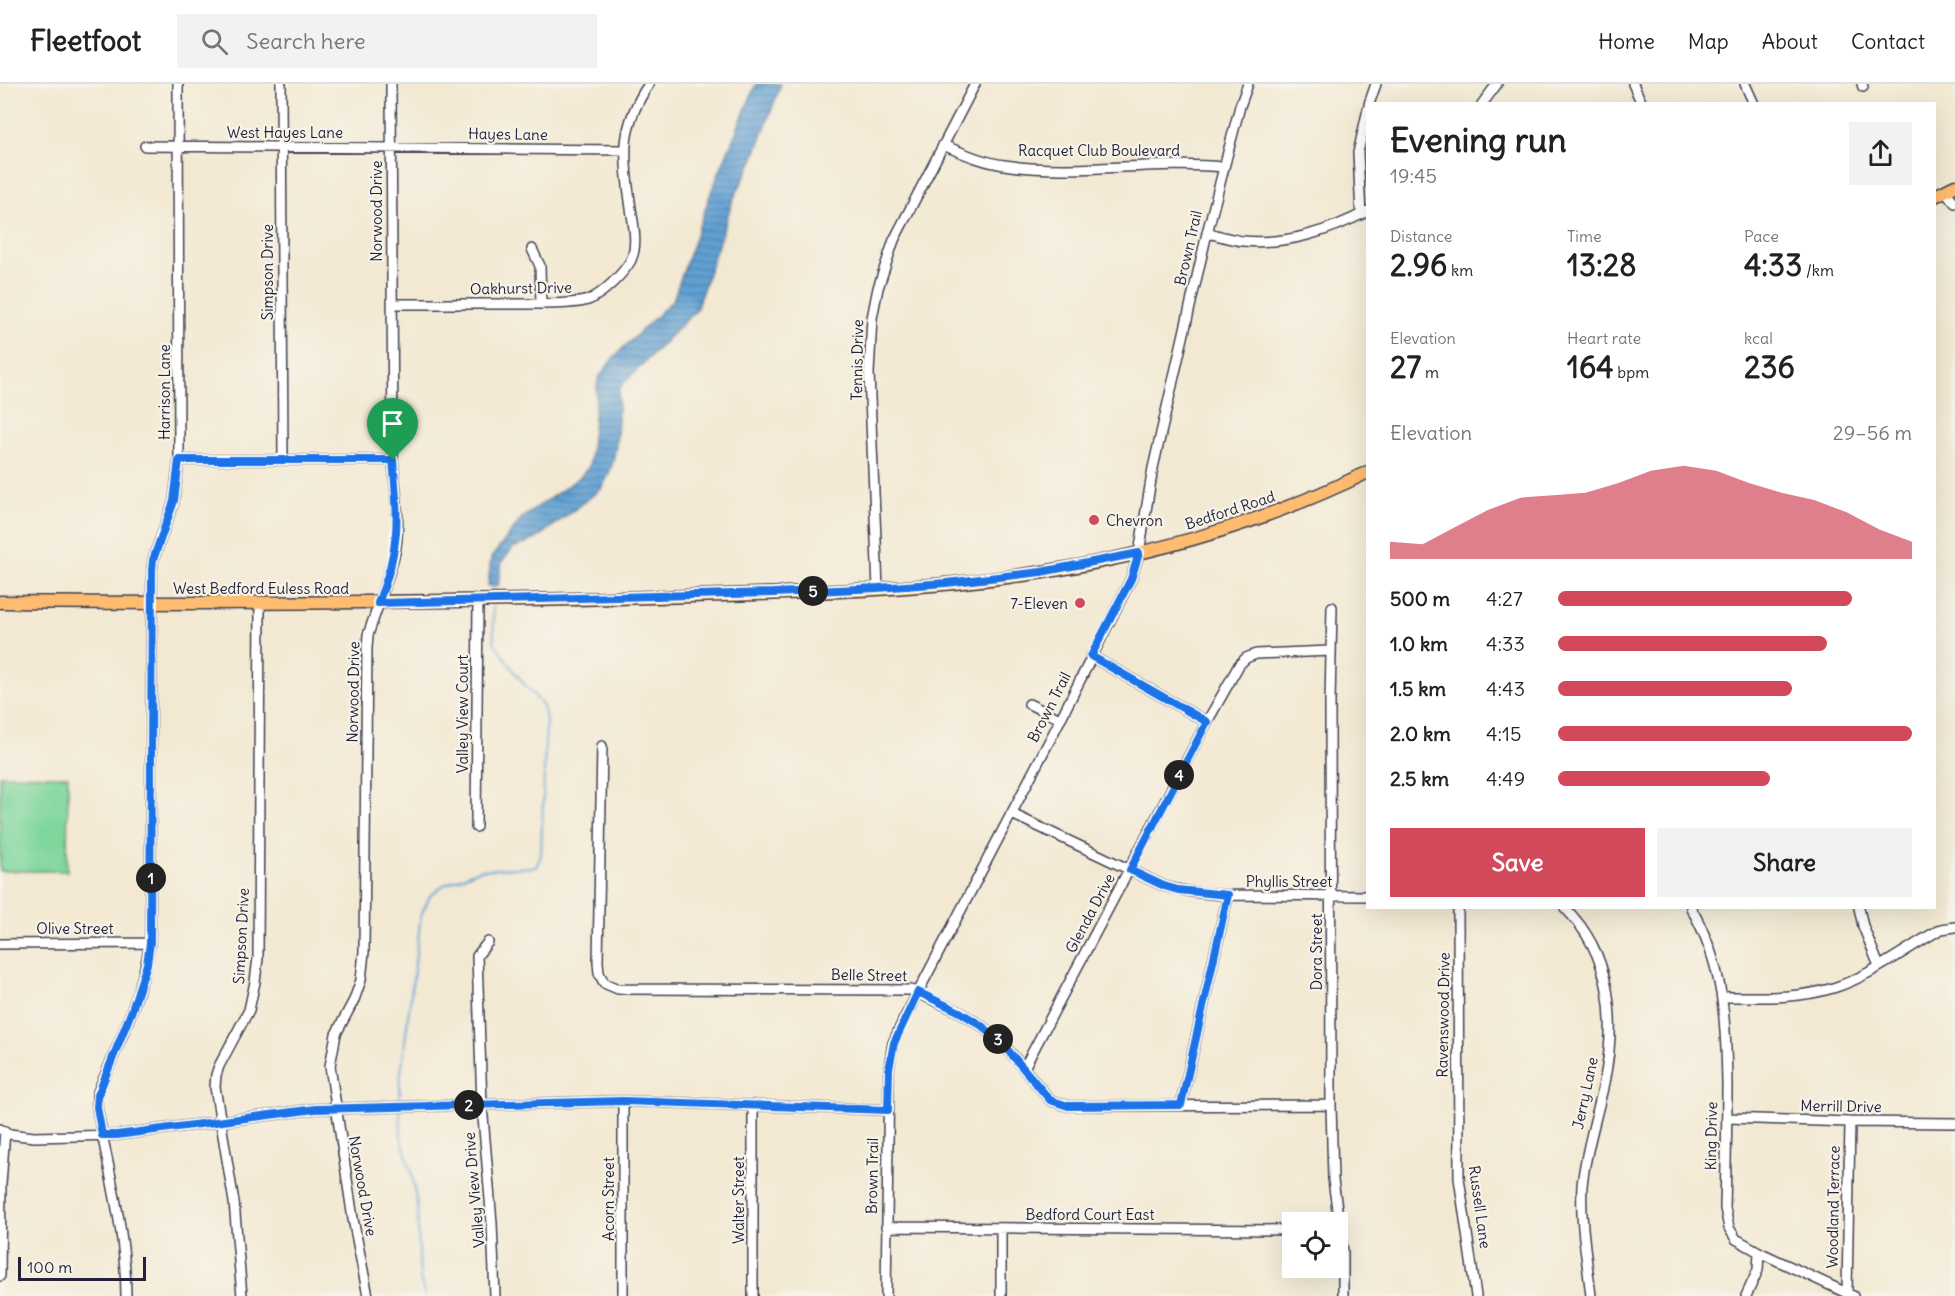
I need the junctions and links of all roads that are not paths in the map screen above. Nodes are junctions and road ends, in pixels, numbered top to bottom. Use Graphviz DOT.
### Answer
graph roads {
  1 [pos="178,84"];
  2 [pos="281,84"];
  3 [pos="391,84"];
  4 [pos="649,84"];
  5 [pos="975,84"];
  6 [pos="1248,84"];
  7 [pos="1376,84"];
  8 [pos="1497,84"];
  9 [pos="1633,84"];
  10 [pos="1745,84"];
  11 [pos="1371,102"];
  12 [pos="1484,102"];
  13 [pos="1641,102"];
  14 [pos="1753,102"];
  15 [pos="1366,119"];
  16 [pos="943,145"];
  17 [pos="145,146"];
  18 [pos="178,146"];
  19 [pos="282,147"];
  20 [pos="391,147"];
  21 [pos="624,150"];
  22 [pos="1224,167"];
  23 [pos="1945,191"];
  24 [pos="1955,203"];
  25 [pos="1364,213"];
  26 [pos="1207,233"];
  27 [pos="532,249"];
  28 [pos="392,304"];
  29 [pos="541,304"];
  30 [pos="179,460"];
  31 [pos="283,460"];
  32 [pos="393,460"];
  33 [pos="1366,473"];
  34 [pos="1139,553"];
  35 [pos="878,588"];
  36 [pos="488,601"];
  37 [pos="0,602"];
  38 [pos="151,602"];
  39 [pos="260,603"];
  40 [pos="378,603"];
  41 [pos="1332,607"];
  42 [pos="1331,651"];
  43 [pos="1091,656"];
  44 [pos="1029,704"];
  45 [pos="1060,719"];
  46 [pos="1207,722"];
  47 [pos="602,746"];
  48 [pos="1012,814"];
  49 [pos="476,827"];
  50 [pos="1130,870"];
  51 [pos="1228,895"];
  52 [pos="1331,896"];
  53 [pos="1366,896"];
  54 [pos="1458,909"];
  55 [pos="1566,909"];
  56 [pos="1692,909"];
  57 [pos="1859,909"];
  58 [pos="1955,927"];
  59 [pos="488,942"];
  60 [pos="150,943"];
  61 [pos="0,944"];
  62 [pos="1879,966"];
  63 [pos="918,992"];
  64 [pos="1723,997"];
  65 [pos="1024,1068"];
  66 [pos="623,1101"];
  67 [pos="482,1105"];
  68 [pos="753,1105"];
  69 [pos="1181,1105"];
  70 [pos="1331,1105"];
  71 [pos="335,1108"];
  72 [pos="888,1110"];
  73 [pos="1727,1118"];
  74 [pos="220,1120"];
  75 [pos="1457,1122"];
  76 [pos="1850,1122"];
  77 [pos="1955,1123"];
  78 [pos="2,1130"];
  79 [pos="102,1135"];
  80 [pos="1337,1212"];
  81 [pos="886,1227"];
  82 [pos="1001,1228"];
  83 [pos="1282,1230"];
  84 [pos="1759,1252"];
  85 [pos="0,1276"];
  86 [pos="1343,1278"];
  87 [pos="1850,1294"];
  88 [pos="126,1296"];
  89 [pos="242,1296"];
  90 [pos="368,1296"];
  91 [pos="495,1296"];
  92 [pos="623,1296"];
  93 [pos="753,1296"];
  94 [pos="886,1296"];
  95 [pos="1001,1296"];
  96 [pos="1343,1296"];
  97 [pos="1476,1296"];
  98 [pos="1591,1296"];
  99 [pos="1746,1296"];
  1 -- 18 [label="street, Harrison Lane"];
  2 -- 19 [label="street, Simpson Drive"];
  3 -- 20 [label="street, Norwood Drive"];
  4 -- 21 [label="street, Oakhurst Drive"];
  5 -- 16 [label="street, Tennis Drive"];
  6 -- 22 [label="street, Brown Trail"];
  7 -- 11 [label="street"];
  8 -- 12 [label="street"];
  9 -- 13 [label="street"];
  10 -- 14 [label="street"];
  15 -- 25 [label="street"];
  16 -- 22 [label="street, Racquet Club Boulevard"];
  16 -- 35 [label="street, Tennis Drive"];
  17 -- 18 [label="street"];
  18 -- 19 [label="street, West Hayes Lane"];
  18 -- 30 [label="street, Harrison Lane"];
  19 -- 20 [label="street, West Hayes Lane"];
  19 -- 31 [label="street, Simpson Drive"];
  20 -- 21 [label="street, Hayes Lane"];
  20 -- 28 [label="street, Norwood Drive"];
  21 -- 29 [label="street, Oakhurst Drive"];
  22 -- 26 [label="street, Brown Trail"];
  23 -- 24 [label="street"];
  25 -- 26 [label="street"];
  26 -- 34 [label="street, Brown Trail"];
  27 -- 29 [label="street"];
  28 -- 29 [label="street, Oakhurst Drive"];
  28 -- 32 [label="street, Norwood Drive"];
  30 -- 31 [label="street"];
  30 -- 38 [label="street, Harrison Lane"];
  31 -- 32 [label="street"];
  32 -- 40 [label="street, Norwood Drive"];
  33 -- 34 [label="main road, Bedford Road"];
  34 -- 35 [label="main road, Bedford Road"];
  34 -- 43 [label="street, Brown Trail"];
  35 -- 36 [label="main road, Bedford Road"];
  36 -- 40 [label="main road, Bedford Road"];
  36 -- 49 [label="street, Valley View Court"];
  37 -- 38 [label="main road, West Bedford Euless Road"];
  38 -- 39 [label="main road, West Bedford Euless Road"];
  38 -- 60 [label="street, Harrison Lane"];
  39 -- 40 [label="main road, West Bedford Euless Road"];
  39 -- 74 [label="street, Simpson Drive"];
  40 -- 71 [label="street, Norwood Drive"];
  41 -- 42 [label="street, Dora Street"];
  42 -- 46 [label="street, Glenda Drive"];
  42 -- 52 [label="street, Dora Street"];
  43 -- 45 [label="street, Brown Trail"];
  43 -- 46 [label="street"];
  44 -- 45 [label="street"];
  45 -- 48 [label="street, Brown Trail"];
  46 -- 50 [label="street, Glenda Drive"];
  47 -- 63 [label="street, Belle Street"];
  48 -- 50 [label="street, Phyllis Street"];
  48 -- 63 [label="street, Brown Trail"];
  50 -- 51 [label="street, Phyllis Street"];
  50 -- 65 [label="street, Glenda Drive"];
  51 -- 52 [label="street, Phyllis Street"];
  51 -- 69 [label="street"];
  52 -- 53 [label="street, Phyllis Street"];
  52 -- 70 [label="street, Dora Street"];
  54 -- 75 [label="street, Ravenswood Drive"];
  55 -- 98 [label="street, Jerry Lane"];
  56 -- 64 [label="street, King Drive"];
  57 -- 62 [label="street"];
  58 -- 62 [label="street"];
  59 -- 67 [label="street, Valley View Drive"];
  60 -- 61 [label="street, Olive Street"];
  60 -- 79 [label="street, Harrison Lane"];
  62 -- 64 [label="street"];
  63 -- 65 [label="street, Belle Street"];
  63 -- 72 [label="street, Brown Trail"];
  64 -- 73 [label="street, King Drive"];
  65 -- 69 [label="street, Belle Street"];
  66 -- 67 [label="street"];
  66 -- 68 [label="street"];
  66 -- 92 [label="street, Acorn Street"];
  67 -- 71 [label="street"];
  67 -- 91 [label="street, Valley View Drive"];
  68 -- 72 [label="street"];
  68 -- 93 [label="street, Walter Street"];
  69 -- 70 [label="street, Belle Street"];
  70 -- 80 [label="street, Dora Street"];
  71 -- 74 [label="street"];
  71 -- 90 [label="street, Norwood Drive"];
  72 -- 81 [label="street, Brown Trail"];
  73 -- 76 [label="street, Merrill Drive"];
  73 -- 84 [label="street, King Drive"];
  74 -- 79 [label="street"];
  74 -- 89 [label="street, Simpson Drive"];
  75 -- 97 [label="street, Russell Lane"];
  76 -- 77 [label="street, Merrill Drive"];
  76 -- 87 [label="street, Woodland Terrace"];
  78 -- 79 [label="street"];
  78 -- 85 [label="street"];
  79 -- 88 [label="street, Harrison Lane"];
  81 -- 82 [label="street, Bedford Court East"];
  81 -- 94 [label="street, Brown Trail"];
  82 -- 83 [label="street, Bedford Court East"];
  82 -- 95 [label="street"];
  84 -- 87 [label="street, King Drive"];
  84 -- 99 [label="street"];
  86 -- 96 [label="street, Dora Street"];
}
